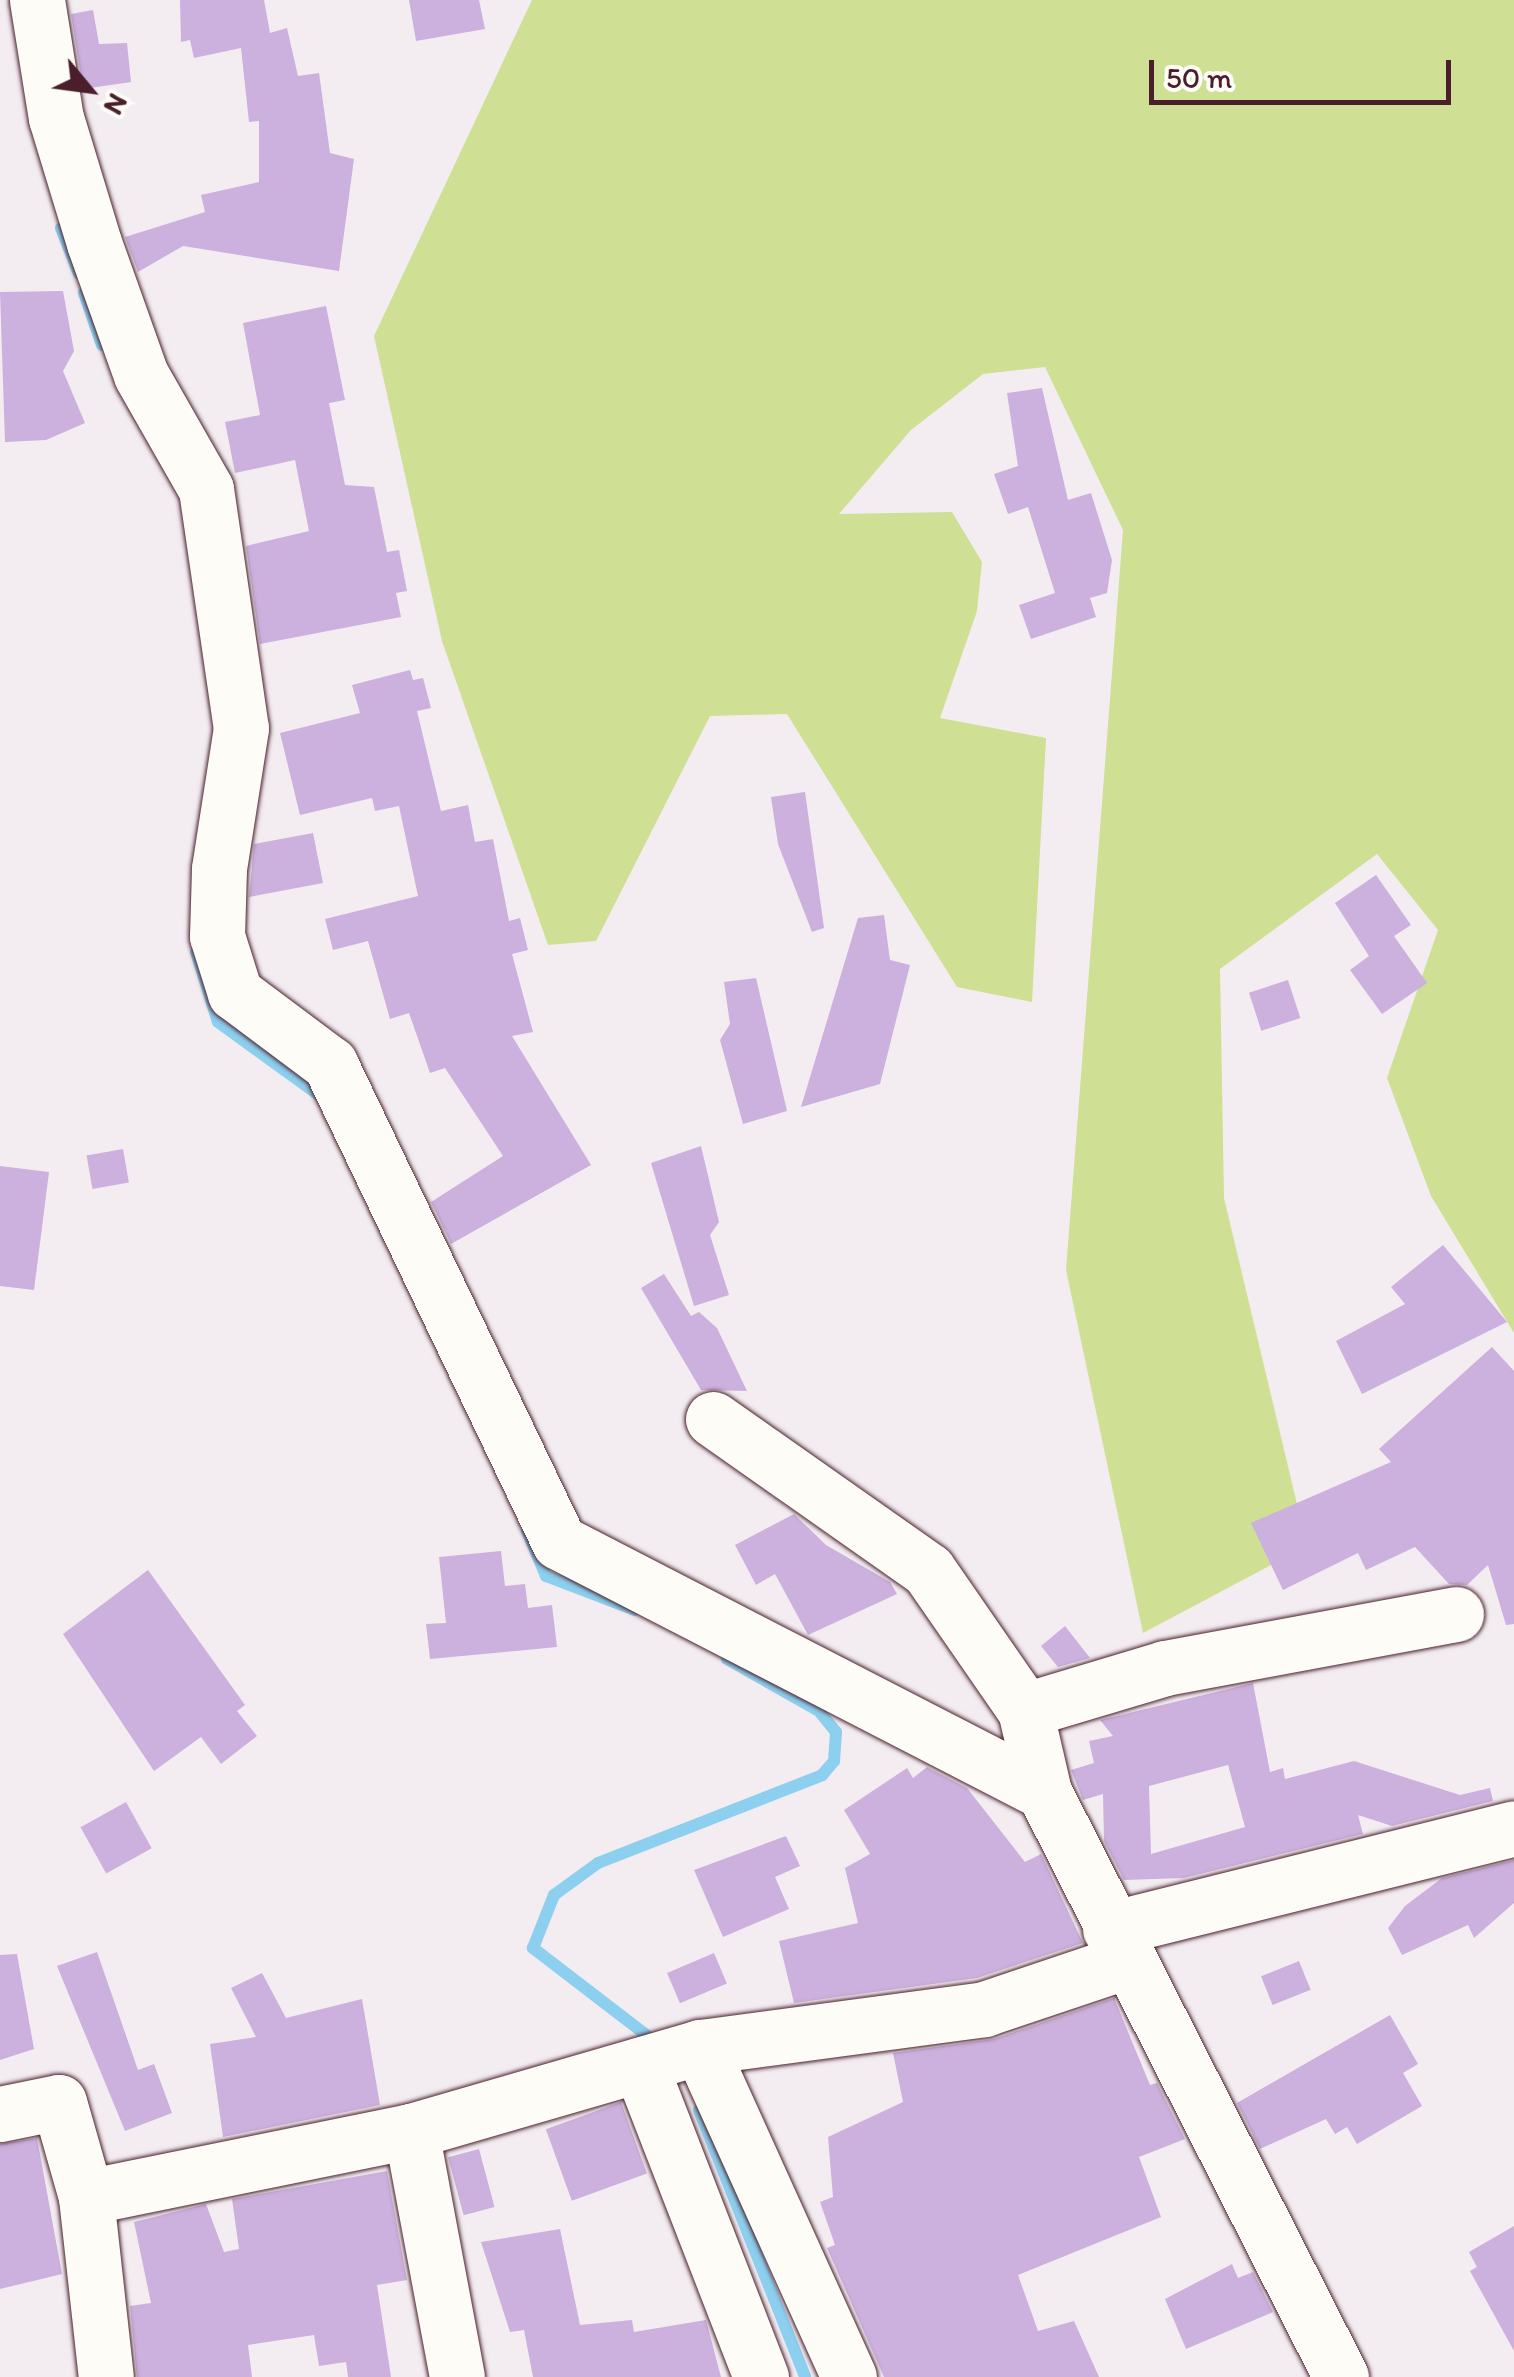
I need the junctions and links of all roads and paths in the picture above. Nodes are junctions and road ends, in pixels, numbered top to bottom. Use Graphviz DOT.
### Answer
graph roads {
  1 [pos="37,0"];
  2 [pos="713,1419"];
  3 [pos="1456,1614"];
  4 [pos="1024,1710"];
  5 [pos="1044,1792"];
  6 [pos="1514,1828"];
  7 [pos="1118,1945"];
  8 [pos="669,2056"];
  9 [pos="0,2114"];
  10 [pos="411,2131"];
  11 [pos="86,2197"];
  12 [pos="106,2377"];
  13 [pos="456,2377"];
  14 [pos="760,2377"];
  15 [pos="849,2377"];
  16 [pos="1341,2377"];
  1 -- 5 [label="street"];
  2 -- 4 [label="street"];
  3 -- 4 [label="street"];
  4 -- 5 [label="street"];
  5 -- 7 [label="street"];
  6 -- 7 [label="street"];
  7 -- 8 [label="street"];
  7 -- 16 [label="street"];
  8 -- 10 [label="street"];
  8 -- 14 [label="street"];
  8 -- 15 [label="street"];
  9 -- 11 [label="street"];
  10 -- 11 [label="street"];
  10 -- 13 [label="street"];
  11 -- 12 [label="street"];
}
